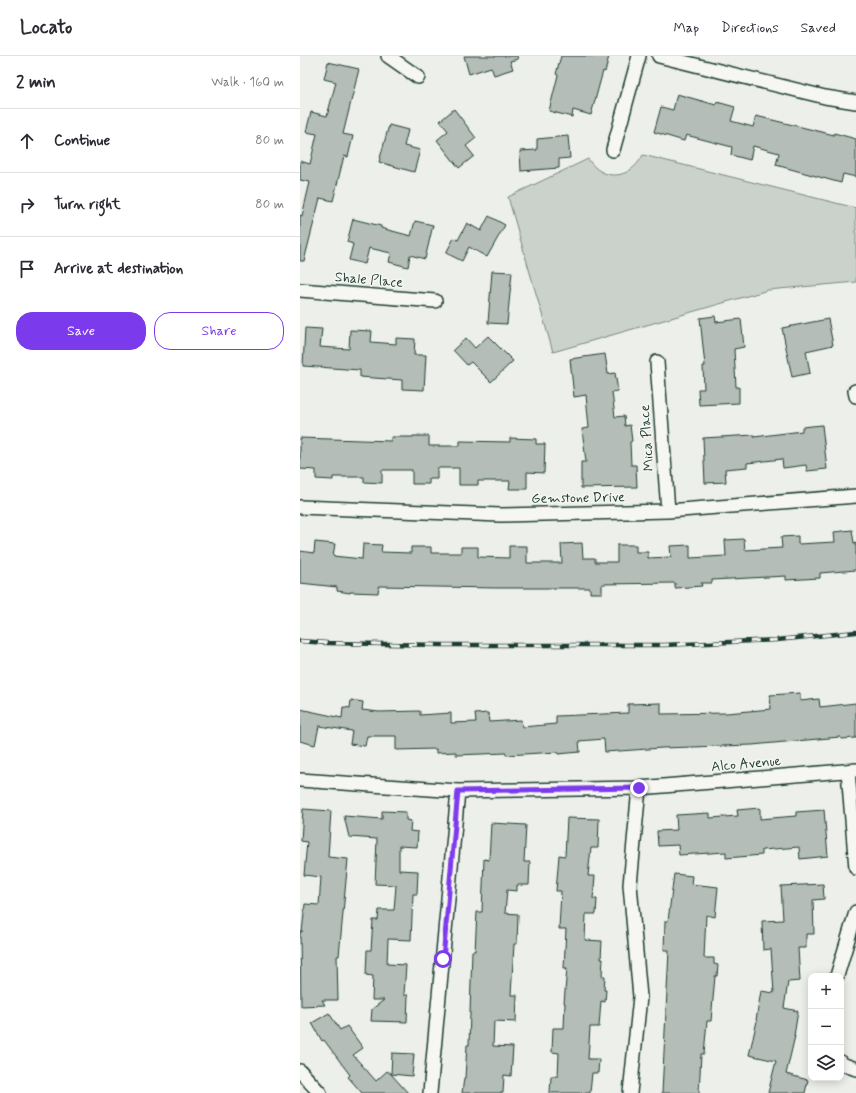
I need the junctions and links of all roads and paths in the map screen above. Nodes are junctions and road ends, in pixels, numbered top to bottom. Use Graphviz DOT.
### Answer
graph roads {
  1 [pos="388,56"];
  2 [pos="639,56"];
  3 [pos="660,56"];
  4 [pos="418,77"];
  5 [pos="856,102"];
  6 [pos="613,150"];
  7 [pos="300,290"];
  8 [pos="435,301"];
  9 [pos="657,362"];
  10 [pos="856,496"];
  11 [pos="300,507"];
  12 [pos="668,511"];
  13 [pos="852,771"];
  14 [pos="300,780"];
  15 [pos="639,788"];
  16 [pos="458,791"];
  17 [pos="856,868"];
  18 [pos="856,912"];
  19 [pos="838,973"];
  20 [pos="844,1065"];
  21 [pos="856,1069"];
  22 [pos="300,1071"];
  23 [pos="320,1093"];
  24 [pos="430,1093"];
  25 [pos="630,1093"];
  1 -- 4 [label="street"];
  2 -- 6 [label="street"];
  3 -- 5 [label="street"];
  7 -- 8 [label="street, Shale Place"];
  9 -- 12 [label="street, Mica Place"];
  10 -- 12 [label="street, Gemstone Drive"];
  11 -- 12 [label="street, Gemstone Drive"];
  13 -- 15 [label="street, Alco Avenue"];
  13 -- 17 [label="street"];
  14 -- 16 [label="street, Alco Avenue"];
  15 -- 16 [label="street, Alco Avenue"];
  15 -- 25 [label="street"];
  16 -- 24 [label="street"];
  18 -- 19 [label="street"];
  20 -- 21 [label="street"];
  22 -- 23 [label="street"];
}
